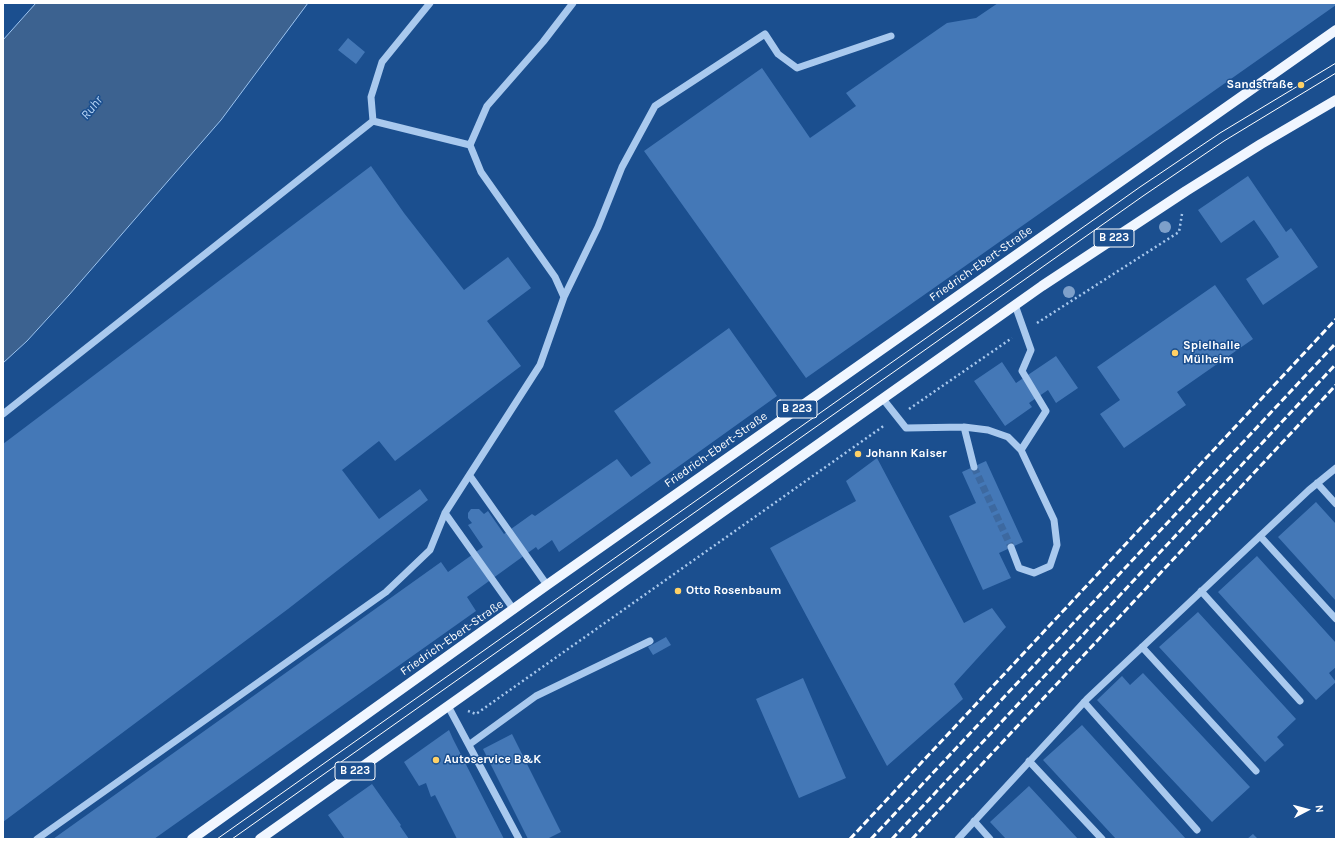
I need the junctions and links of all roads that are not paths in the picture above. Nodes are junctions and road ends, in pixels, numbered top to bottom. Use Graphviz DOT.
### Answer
graph roads {
  1 [pos="430,3"];
  2 [pos="573,3"];
  3 [pos="1336,30"];
  4 [pos="891,36"];
  5 [pos="1333,104"];
  6 [pos="372,121"];
  7 [pos="470,145"];
  8 [pos="564,297"];
  9 [pos="1015,305"];
  10 [pos="883,399"];
  11 [pos="3,414"];
  12 [pos="964,428"];
  13 [pos="1021,450"];
  14 [pos="974,467"];
  15 [pos="1336,468"];
  16 [pos="470,476"];
  17 [pos="1317,483"];
  18 [pos="1336,504"];
  19 [pos="445,513"];
  20 [pos="1260,536"];
  21 [pos="1011,547"];
  22 [pos="547,585"];
  23 [pos="1201,591"];
  24 [pos="514,610"];
  25 [pos="1336,619"];
  26 [pos="650,641"];
  27 [pos="1142,647"];
  28 [pos="1084,702"];
  29 [pos="1300,702"];
  30 [pos="448,706"];
  31 [pos="470,744"];
  32 [pos="1030,761"];
  33 [pos="1256,771"];
  34 [pos="974,821"];
  35 [pos="1197,830"];
  36 [pos="37,839"];
  37 [pos="192,839"];
  38 [pos="260,839"];
  39 [pos="519,839"];
  40 [pos="958,839"];
  41 [pos="990,839"];
  42 [pos="1102,839"];
  1 -- 6 [label="lane"];
  2 -- 7 [label="lane"];
  3 -- 22 [label="main road, Friedrich-Ebert-Straße / B 223"];
  4 -- 8 [label="lane"];
  5 -- 9 [label="main road, B 223"];
  6 -- 7 [label="lane"];
  6 -- 11 [label="lane"];
  7 -- 8 [label="lane"];
  8 -- 16 [label="lane"];
  9 -- 10 [label="main road, B 223"];
  9 -- 13 [label="lane"];
  10 -- 12 [label="lane"];
  10 -- 30 [label="main road, B 223"];
  12 -- 13 [label="lane"];
  12 -- 14 [label="lane"];
  13 -- 21 [label="lane"];
  15 -- 17 [label="lane"];
  16 -- 19 [label="lane"];
  16 -- 22 [label="lane"];
  17 -- 18 [label="lane"];
  17 -- 20 [label="lane"];
  19 -- 24 [label="lane"];
  19 -- 36 [label="lane"];
  20 -- 23 [label="lane"];
  20 -- 25 [label="lane"];
  22 -- 24 [label="main road, Friedrich-Ebert-Straße / B 223"];
  23 -- 27 [label="lane"];
  23 -- 29 [label="lane"];
  24 -- 37 [label="main road, Friedrich-Ebert-Straße / B 223"];
  26 -- 31 [label="lane"];
  27 -- 28 [label="lane"];
  27 -- 33 [label="lane"];
  28 -- 32 [label="lane"];
  28 -- 35 [label="lane"];
  30 -- 31 [label="lane"];
  30 -- 38 [label="main road, B 223"];
  31 -- 39 [label="lane"];
  32 -- 34 [label="lane"];
  32 -- 42 [label="lane"];
  34 -- 40 [label="lane"];
  34 -- 41 [label="lane"];
}
